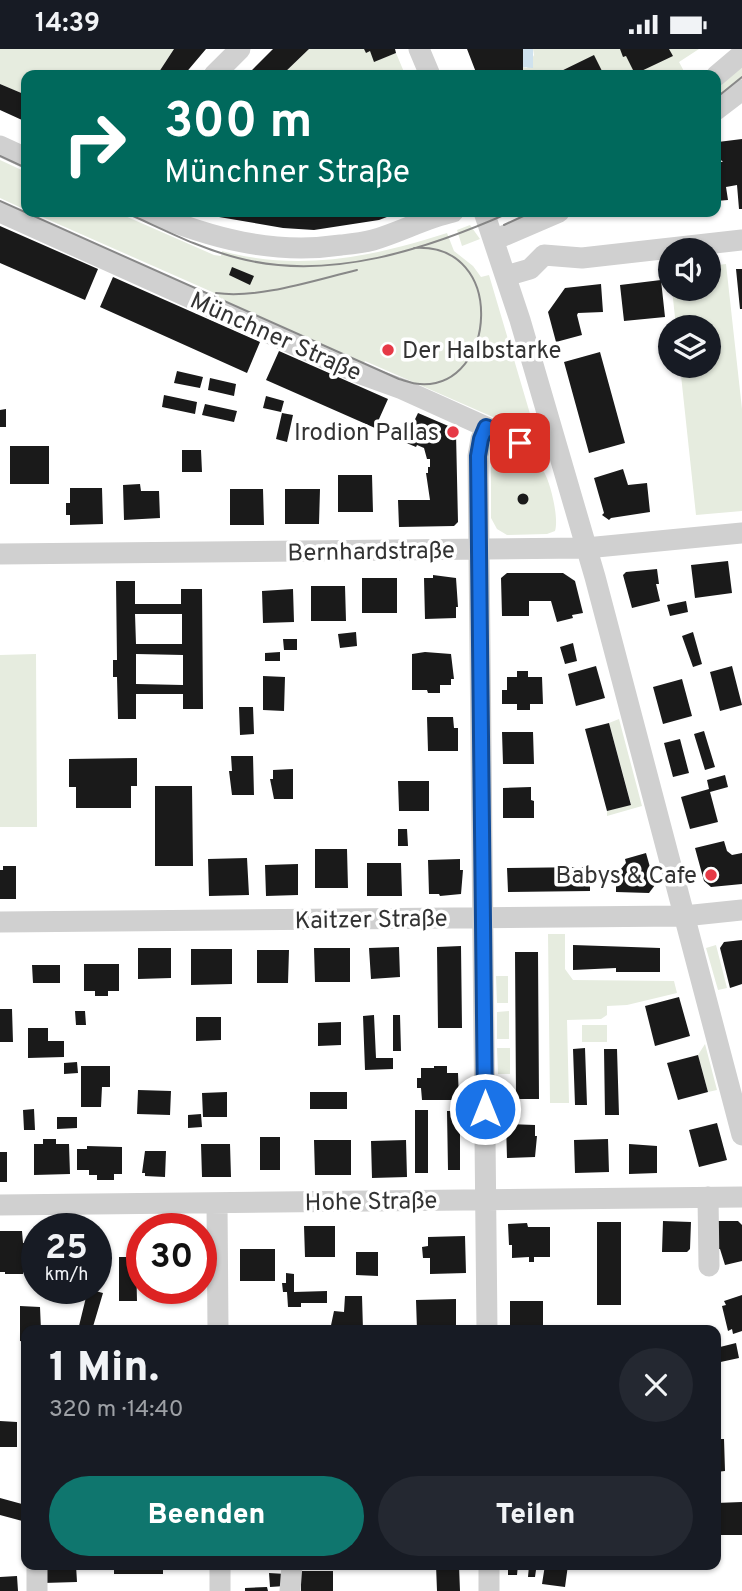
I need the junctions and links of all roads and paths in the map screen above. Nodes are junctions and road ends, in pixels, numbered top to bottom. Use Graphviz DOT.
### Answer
graph roads {
  1 [pos="240,49"];
  2 [pos="419,49"];
  3 [pos="742,54"];
  4 [pos="219,70"];
  5 [pos="428,70"];
  6 [pos="721,72"];
  7 [pos="742,90"];
  8 [pos="721,106"];
  9 [pos="0,146"];
  10 [pos="21,156"];
  11 [pos="0,212"];
  12 [pos="160,217"];
  13 [pos="439,217"];
  14 [pos="486,217"];
  15 [pos="547,217"];
  16 [pos="494,240"];
  17 [pos="742,240"];
  18 [pos="506,276"];
  19 [pos="486,427"];
  20 [pos="556,445"];
  21 [pos="742,533"];
  22 [pos="586,548"];
  23 [pos="480,550"];
  24 [pos="0,554"];
  25 [pos="742,910"];
  26 [pos="684,916"];
  27 [pos="483,918"];
  28 [pos="0,922"];
  29 [pos="742,1135"];
  30 [pos="708,1197"];
  31 [pos="742,1197"];
  32 [pos="485,1200"];
  33 [pos="217,1203"];
  34 [pos="0,1205"];
  35 [pos="709,1266"];
  36 [pos="218,1325"];
  37 [pos="487,1325"];
  38 [pos="37,1570"];
  39 [pos="220,1570"];
  40 [pos="292,1570"];
  41 [pos="489,1570"];
  42 [pos="37,1591"];
  43 [pos="220,1591"];
  44 [pos="290,1591"];
  45 [pos="489,1591"];
  1 -- 4 [label="street"];
  2 -- 5 [label="street"];
  3 -- 6 [label="street"];
  7 -- 8 [label="street"];
  9 -- 10 [label="street"];
  11 -- 19 [label="street, Münchner Straße"];
  12 -- 13 [label="street"];
  14 -- 16 [label="street"];
  15 -- 16 [label="street"];
  16 -- 18 [label="street"];
  17 -- 18 [label="street"];
  18 -- 20 [label="street"];
  19 -- 20 [label="street, Münchner Straße"];
  19 -- 23 [label="street"];
  20 -- 22 [label="street"];
  21 -- 22 [label="street, Bernhardstraße"];
  22 -- 23 [label="street, Bernhardstraße"];
  22 -- 26 [label="street"];
  23 -- 24 [label="street, Bernhardstraße"];
  23 -- 27 [label="street"];
  25 -- 26 [label="street, Kaitzer Straße"];
  26 -- 27 [label="street, Kaitzer Straße"];
  26 -- 29 [label="street"];
  27 -- 28 [label="street, Kaitzer Straße"];
  27 -- 32 [label="street"];
  30 -- 31 [label="street, Hohe Straße"];
  30 -- 32 [label="street, Hohe Straße"];
  30 -- 35 [label="street"];
  32 -- 33 [label="street, Hohe Straße"];
  32 -- 37 [label="street"];
  33 -- 34 [label="street, Hohe Straße"];
  33 -- 36 [label="street"];
  38 -- 42 [label="street"];
  39 -- 43 [label="street"];
  40 -- 44 [label="street"];
  41 -- 45 [label="street"];
}
